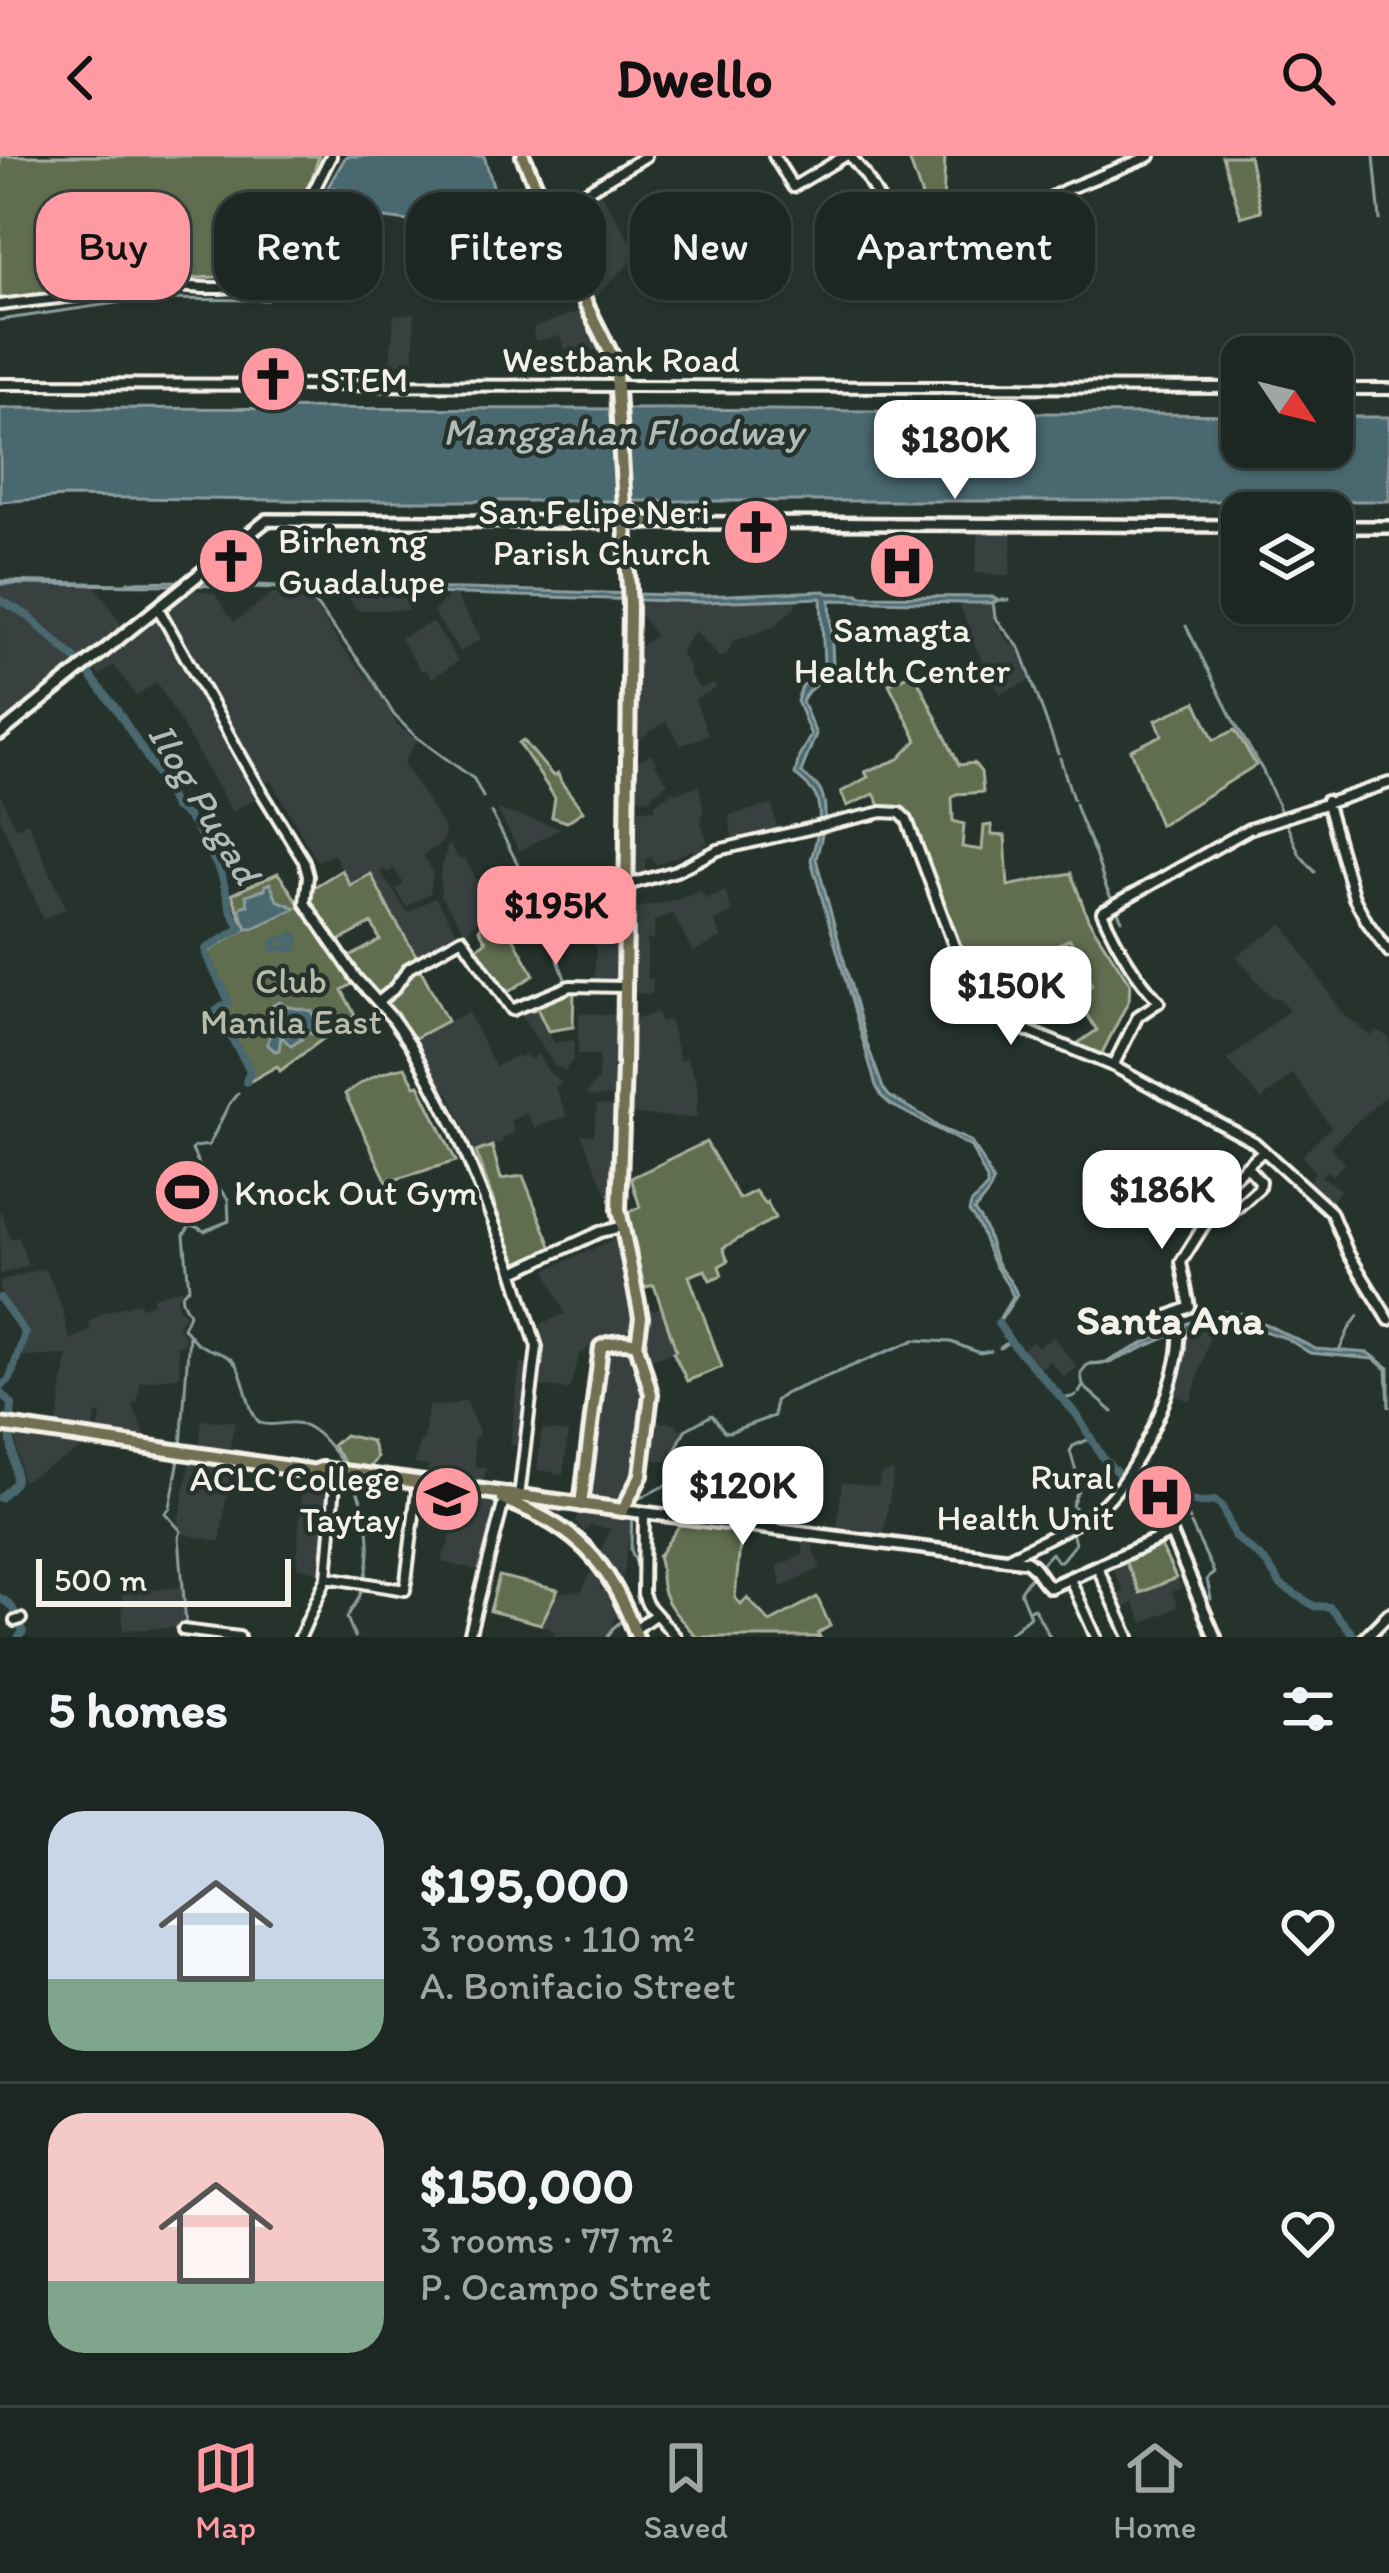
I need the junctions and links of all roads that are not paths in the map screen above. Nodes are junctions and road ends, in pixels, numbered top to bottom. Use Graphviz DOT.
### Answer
graph roads {
  1 [pos="332,156"];
  2 [pos="525,156"];
  3 [pos="646,156"];
  4 [pos="774,156"];
  5 [pos="848,156"];
  6 [pos="1150,156"];
  7 [pos="541,192"];
  8 [pos="585,192"];
  9 [pos="592,300"];
  10 [pos="0,305"];
  11 [pos="0,384"];
  12 [pos="620,387"];
  13 [pos="1221,388"];
  14 [pos="1353,389"];
  15 [pos="1389,389"];
  16 [pos="628,518"];
  17 [pos="602,522"];
  18 [pos="1221,526"];
  19 [pos="1353,526"];
  20 [pos="1389,527"];
  21 [pos="158,608"];
  22 [pos="0,734"];
  23 [pos="1389,783"];
  24 [pos="1326,801"];
  25 [pos="627,885"];
  26 [pos="1389,952"];
  27 [pos="625,987"];
  28 [pos="378,1002"];
  29 [pos="1113,1066"];
  30 [pos="1263,1150"];
  31 [pos="1247,1167"];
  32 [pos="1213,1211"];
  33 [pos="621,1227"];
  34 [pos="514,1272"];
  35 [pos="1389,1320"];
  36 [pos="635,1340"];
  37 [pos="8,1426"];
  38 [pos="344,1474"];
  39 [pos="417,1484"];
  40 [pos="512,1498"];
  41 [pos="576,1504"];
  42 [pos="633,1511"];
  43 [pos="564,1526"];
  44 [pos="1007,1558"];
  45 [pos="1097,1566"];
  46 [pos="329,1578"];
  47 [pos="1070,1579"];
  48 [pos="656,1614"];
  49 [pos="1389,1614"];
  50 [pos="183,1630"];
  51 [pos="639,1633"];
  52 [pos="239,1637"];
  53 [pos="302,1637"];
  54 [pos="469,1637"];
  55 [pos="676,1637"];
  56 [pos="1096,1637"];
  57 [pos="1129,1637"];
  58 [pos="1215,1637"];
  59 [pos="1366,1637"];
  1 -- 10 [label="street"];
  2 -- 7 [label="main road"];
  3 -- 8 [label="street"];
  4 -- 5 [label="street"];
  5 -- 6 [label="street"];
  9 -- 12 [label="main road"];
  11 -- 12 [label="street, Westbank Road"];
  12 -- 13 [label="street, Westbank Road"];
  12 -- 16 [label="main road"];
  14 -- 15 [label="street"];
  16 -- 17 [label="main road"];
  16 -- 18 [label="main road"];
  16 -- 25 [label="main road"];
  17 -- 21 [label="main road"];
  19 -- 20 [label="main road"];
  21 -- 22 [label="main road"];
  21 -- 28 [label="street"];
  23 -- 24 [label="street"];
  24 -- 26 [label="street"];
  24 -- 29 [label="street"];
  25 -- 27 [label="main road"];
  25 -- 29 [label="street"];
  27 -- 28 [label="street"];
  27 -- 33 [label="main road"];
  28 -- 34 [label="street"];
  29 -- 30 [label="street"];
  30 -- 31 [label="street"];
  30 -- 35 [label="street"];
  31 -- 32 [label="street"];
  31 -- 32 [label="street"];
  32 -- 44 [label="street"];
  33 -- 34 [label="street"];
  33 -- 36 [label="main road"];
  34 -- 40 [label="street"];
  36 -- 41 [label="main road"];
  36 -- 42 [label="main road"];
  37 -- 38 [label="main road"];
  38 -- 39 [label="main road"];
  38 -- 46 [label="street"];
  39 -- 40 [label="main road"];
  39 -- 40 [label="main road"];
  39 -- 46 [label="street"];
  40 -- 41 [label="main road"];
  40 -- 43 [label="main road"];
  40 -- 54 [label="street"];
  41 -- 42 [label="main road"];
  41 -- 43 [label="main road"];
  42 -- 44 [label="main road"];
  42 -- 48 [label="street"];
  43 -- 51 [label="main road"];
  44 -- 47 [label="main road"];
  45 -- 47 [label="main road"];
  45 -- 57 [label="street"];
  45 -- 58 [label="main road"];
  46 -- 53 [label="street"];
  47 -- 56 [label="street"];
  48 -- 51 [label="street"];
  48 -- 55 [label="street"];
  49 -- 59 [label="main road"];
  50 -- 52 [label="street"];
}
